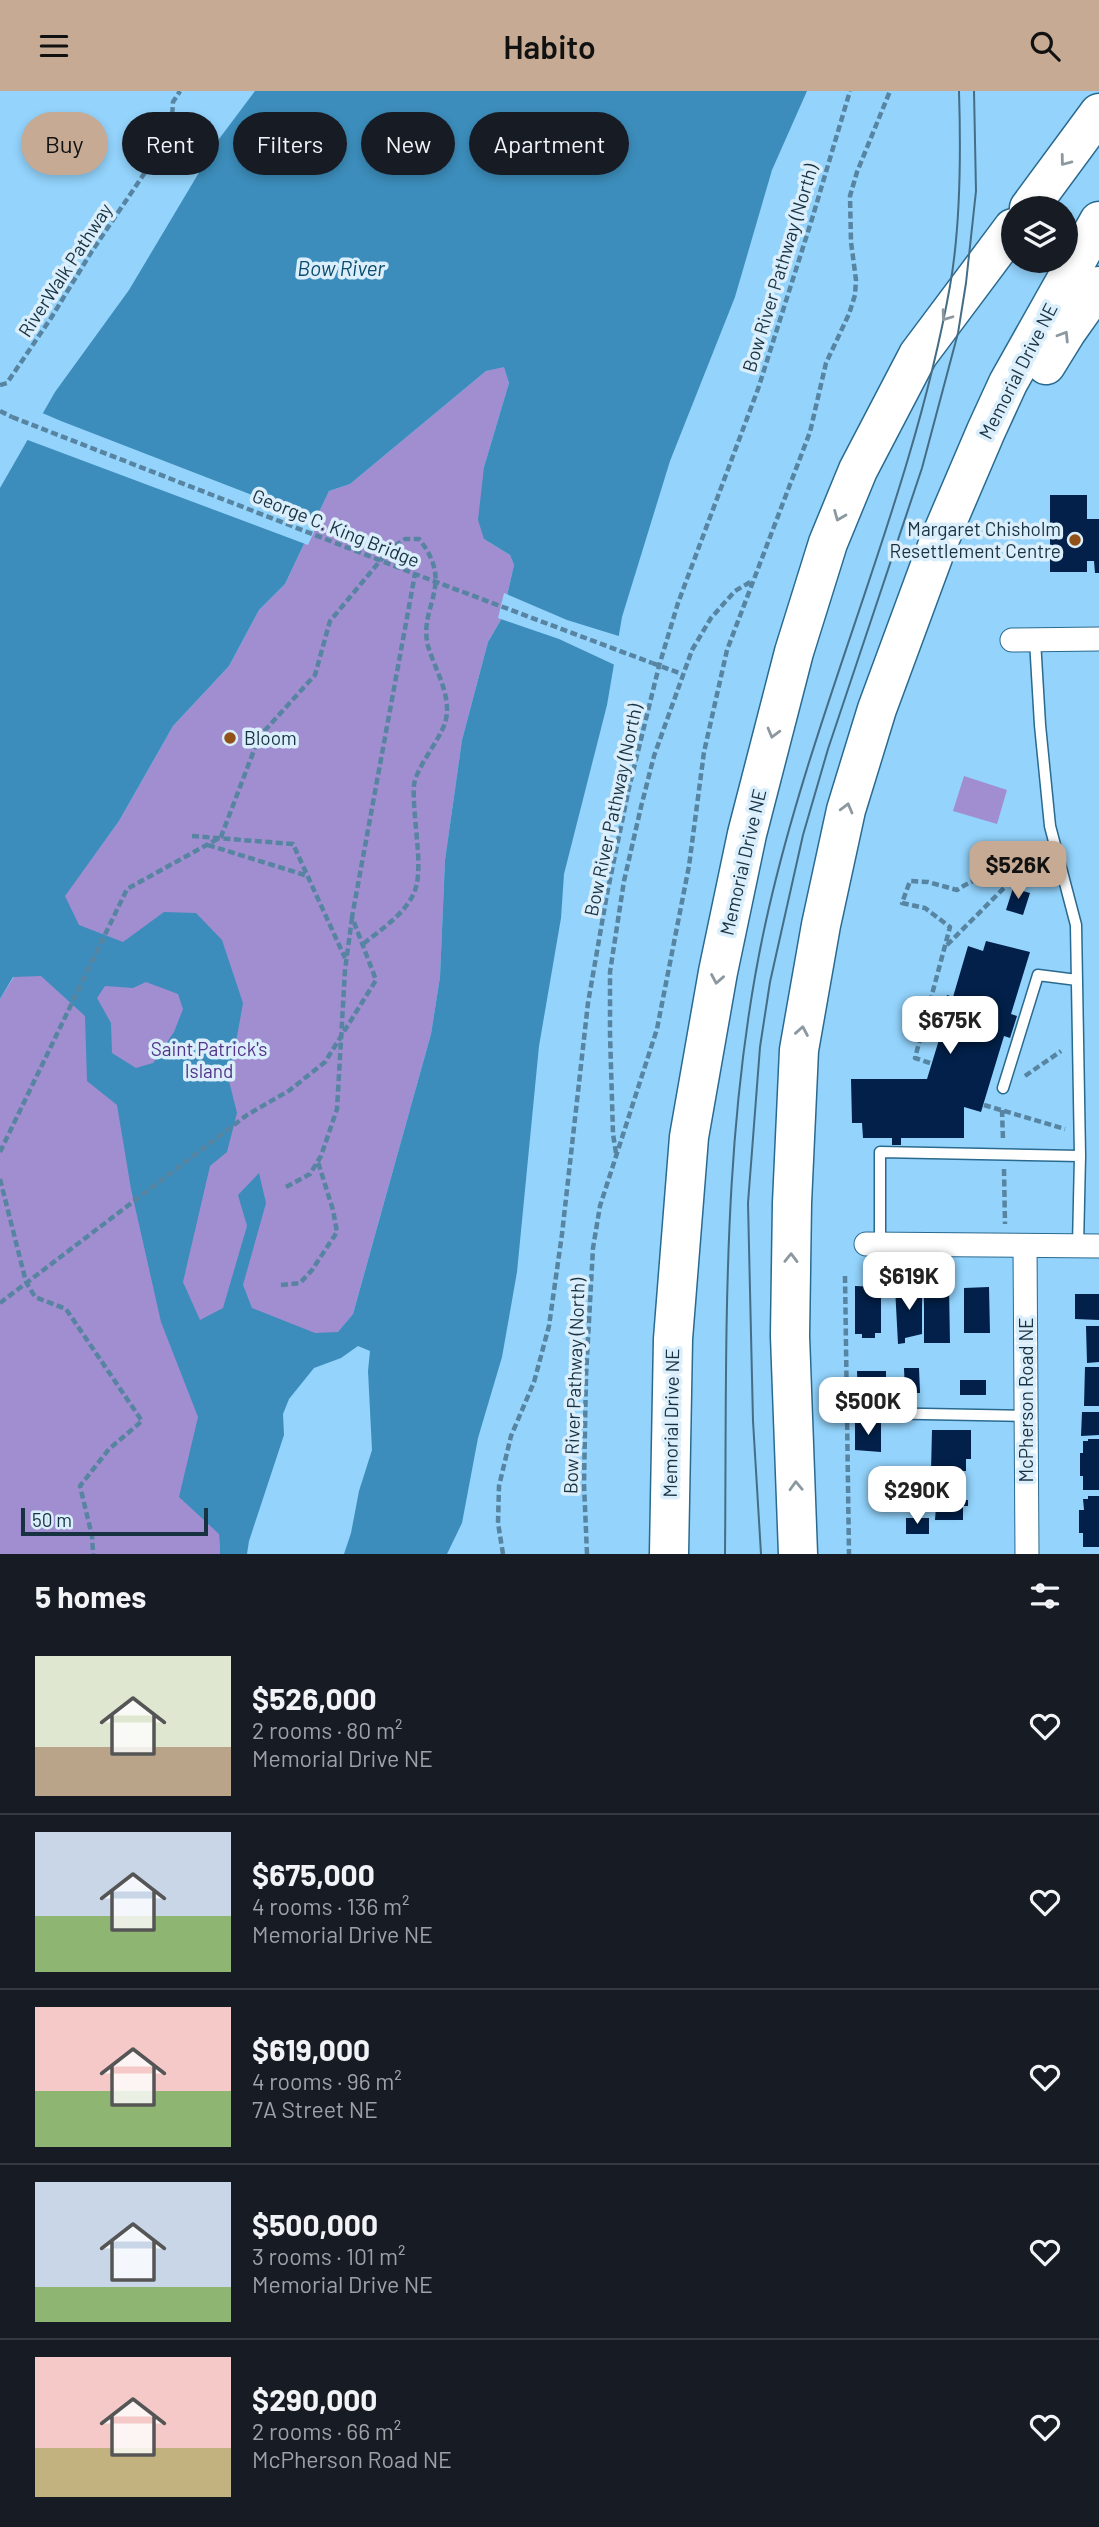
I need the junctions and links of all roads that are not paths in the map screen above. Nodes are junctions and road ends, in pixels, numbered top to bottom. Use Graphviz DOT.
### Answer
graph roads {
  1 [pos="1099,113"];
  2 [pos="1038,196"];
  3 [pos="1099,221"];
  4 [pos="1001,244"];
  5 [pos="1099,286"];
  6 [pos="939,541"];
  7 [pos="1035,639"];
  8 [pos="1099,639"];
  9 [pos="1012,640"];
  10 [pos="1077,980"];
  11 [pos="1003,1088"];
  12 [pos="1080,1156"];
  13 [pos="873,1244"];
  14 [pos="1015,1246"];
  15 [pos="1088,1246"];
  16 [pos="871,1413"];
  17 [pos="1026,1416"];
  18 [pos="669,1554"];
  19 [pos="798,1554"];
  20 [pos="1027,1554"];
  1 -- 2 [label="highway, one-way"];
  3 -- 6 [label="highway, Memorial Drive NE"];
  4 -- 18 [label="highway, Memorial Drive NE, one-way"];
  6 -- 5 [label="highway, one-way"];
  19 -- 6 [label="highway, Memorial Drive NE, one-way"];
  7 -- 8 [label="street"];
  7 -- 9 [label="street"];
  7 -- 10 [label="lane"];
  10 -- 11 [label="lane"];
  10 -- 12 [label="lane"];
  12 -- 13 [label="lane"];
  12 -- 15 [label="lane"];
  13 -- 14 [label="street"];
  14 -- 15 [label="street"];
  14 -- 17 [label="street, McPherson Road NE"];
  16 -- 17 [label="lane"];
  17 -- 20 [label="street, McPherson Road NE"];
}
